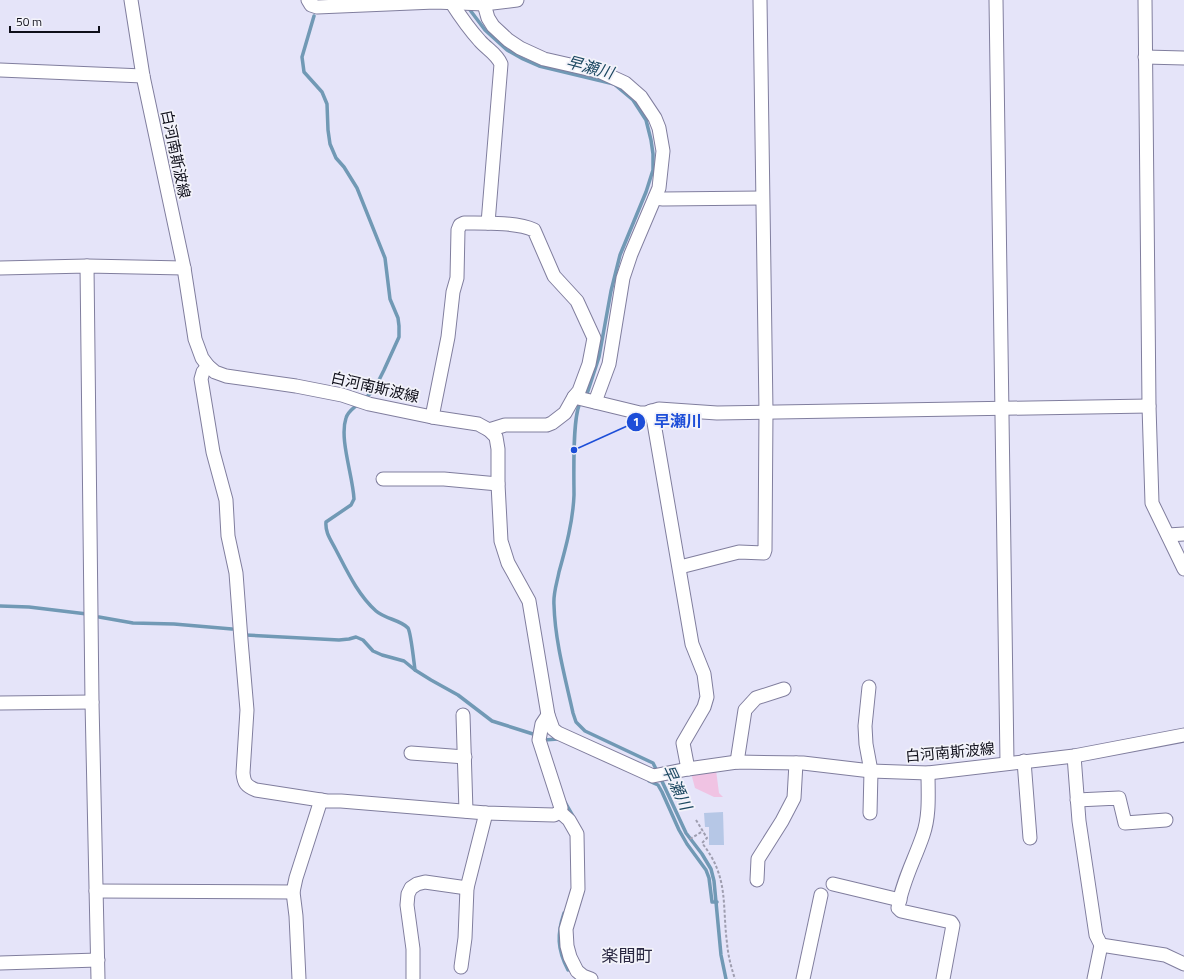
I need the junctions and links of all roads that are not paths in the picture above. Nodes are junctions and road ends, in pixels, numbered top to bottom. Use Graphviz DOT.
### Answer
graph roads {
  1 [pos="131,0"];
  2 [pos="308,0"];
  3 [pos="517,0"];
  4 [pos="760,0"];
  5 [pos="996,0"];
  6 [pos="1145,0"];
  7 [pos="455,2"];
  8 [pos="480,4"];
  9 [pos="1145,57"];
  10 [pos="1184,58"];
  11 [pos="0,70"];
  12 [pos="143,76"];
  13 [pos="655,198"];
  14 [pos="762,198"];
  15 [pos="488,223"];
  16 [pos="87,266"];
  17 [pos="0,268"];
  18 [pos="184,268"];
  19 [pos="208,366"];
  20 [pos="584,400"];
  21 [pos="1149,406"];
  22 [pos="1003,408"];
  23 [pos="766,411"];
  24 [pos="651,412"];
  25 [pos="432,417"];
  26 [pos="489,430"];
  27 [pos="383,479"];
  28 [pos="498,484"];
  29 [pos="1184,534"];
  30 [pos="1168,535"];
  31 [pos="680,567"];
  32 [pos="1184,569"];
  33 [pos="869,687"];
  34 [pos="784,689"];
  35 [pos="92,702"];
  36 [pos="0,703"];
  37 [pos="463,715"];
  38 [pos="548,715"];
  39 [pos="1184,735"];
  40 [pos="411,753"];
  41 [pos="1074,756"];
  42 [pos="465,757"];
  43 [pos="1024,761"];
  44 [pos="737,762"];
  45 [pos="1007,762"];
  46 [pos="796,763"];
  47 [pos="688,769"];
  48 [pos="871,771"];
  49 [pos="928,773"];
  50 [pos="321,800"];
  51 [pos="1077,800"];
  52 [pos="466,811"];
  53 [pos="560,812"];
  54 [pos="486,813"];
  55 [pos="870,813"];
  56 [pos="1166,820"];
  57 [pos="1030,838"];
  58 [pos="757,880"];
  59 [pos="834,884"];
  60 [pos="467,888"];
  61 [pos="96,891"];
  62 [pos="293,892"];
  63 [pos="820,895"];
  64 [pos="900,900"];
  65 [pos="1101,944"];
  66 [pos="98,960"];
  67 [pos="0,963"];
  68 [pos="1184,964"];
  69 [pos="461,967"];
  70 [pos="412,978"];
  71 [pos="98,979"];
  72 [pos="299,979"];
  73 [pos="590,979"];
  74 [pos="804,979"];
  75 [pos="943,979"];
  76 [pos="1094,979"];
  1 -- 12 [label="street, 白河南斯波線"];
  2 -- 7 [label="street"];
  3 -- 8 [label="street"];
  4 -- 14 [label="street"];
  5 -- 22 [label="street"];
  6 -- 9 [label="street"];
  7 -- 8 [label="street"];
  7 -- 15 [label="street"];
  8 -- 13 [label="street"];
  9 -- 10 [label="street"];
  9 -- 21 [label="street"];
  11 -- 12 [label="street"];
  12 -- 18 [label="street, 白河南斯波線"];
  13 -- 14 [label="street"];
  13 -- 20 [label="street"];
  14 -- 23 [label="street"];
  15 -- 20 [label="street"];
  15 -- 25 [label="street"];
  16 -- 17 [label="street"];
  16 -- 18 [label="street"];
  16 -- 35 [label="street"];
  18 -- 19 [label="street, 白河南斯波線"];
  19 -- 25 [label="street, 白河南斯波線"];
  19 -- 50 [label="street"];
  20 -- 24 [label="street"];
  20 -- 26 [label="street"];
  21 -- 22 [label="street"];
  21 -- 30 [label="street"];
  22 -- 23 [label="street"];
  22 -- 45 [label="street"];
  23 -- 24 [label="street"];
  23 -- 31 [label="street"];
  24 -- 31 [label="street"];
  25 -- 26 [label="street, 白河南斯波線"];
  26 -- 28 [label="street"];
  27 -- 28 [label="street"];
  28 -- 38 [label="street"];
  29 -- 30 [label="street"];
  30 -- 32 [label="street"];
  31 -- 47 [label="street"];
  33 -- 48 [label="street"];
  34 -- 44 [label="street"];
  35 -- 36 [label="street"];
  35 -- 61 [label="street"];
  37 -- 42 [label="street"];
  38 -- 47 [label="street, 白河南斯波線"];
  38 -- 53 [label="street"];
  39 -- 41 [label="street, 白河南斯波線"];
  40 -- 42 [label="street"];
  41 -- 43 [label="street, 白河南斯波線"];
  41 -- 51 [label="street"];
  42 -- 52 [label="street"];
  43 -- 45 [label="street, 白河南斯波線"];
  43 -- 57 [label="street"];
  44 -- 46 [label="street, 白河南斯波線"];
  44 -- 47 [label="street, 白河南斯波線"];
  45 -- 49 [label="street, 白河南斯波線"];
  46 -- 48 [label="street, 白河南斯波線"];
  46 -- 58 [label="street"];
  48 -- 49 [label="street, 白河南斯波線"];
  48 -- 55 [label="street"];
  49 -- 64 [label="street"];
  50 -- 52 [label="street"];
  50 -- 62 [label="street"];
  51 -- 56 [label="street"];
  51 -- 65 [label="street"];
  52 -- 54 [label="street"];
  53 -- 54 [label="street"];
  53 -- 73 [label="street"];
  54 -- 60 [label="street"];
  59 -- 64 [label="street"];
  60 -- 69 [label="street"];
  60 -- 70 [label="street"];
  61 -- 62 [label="street"];
  61 -- 66 [label="street"];
  62 -- 72 [label="street"];
  63 -- 74 [label="street"];
  64 -- 75 [label="street"];
  65 -- 68 [label="street"];
  65 -- 76 [label="street"];
  66 -- 67 [label="street"];
  66 -- 71 [label="street"];
}
